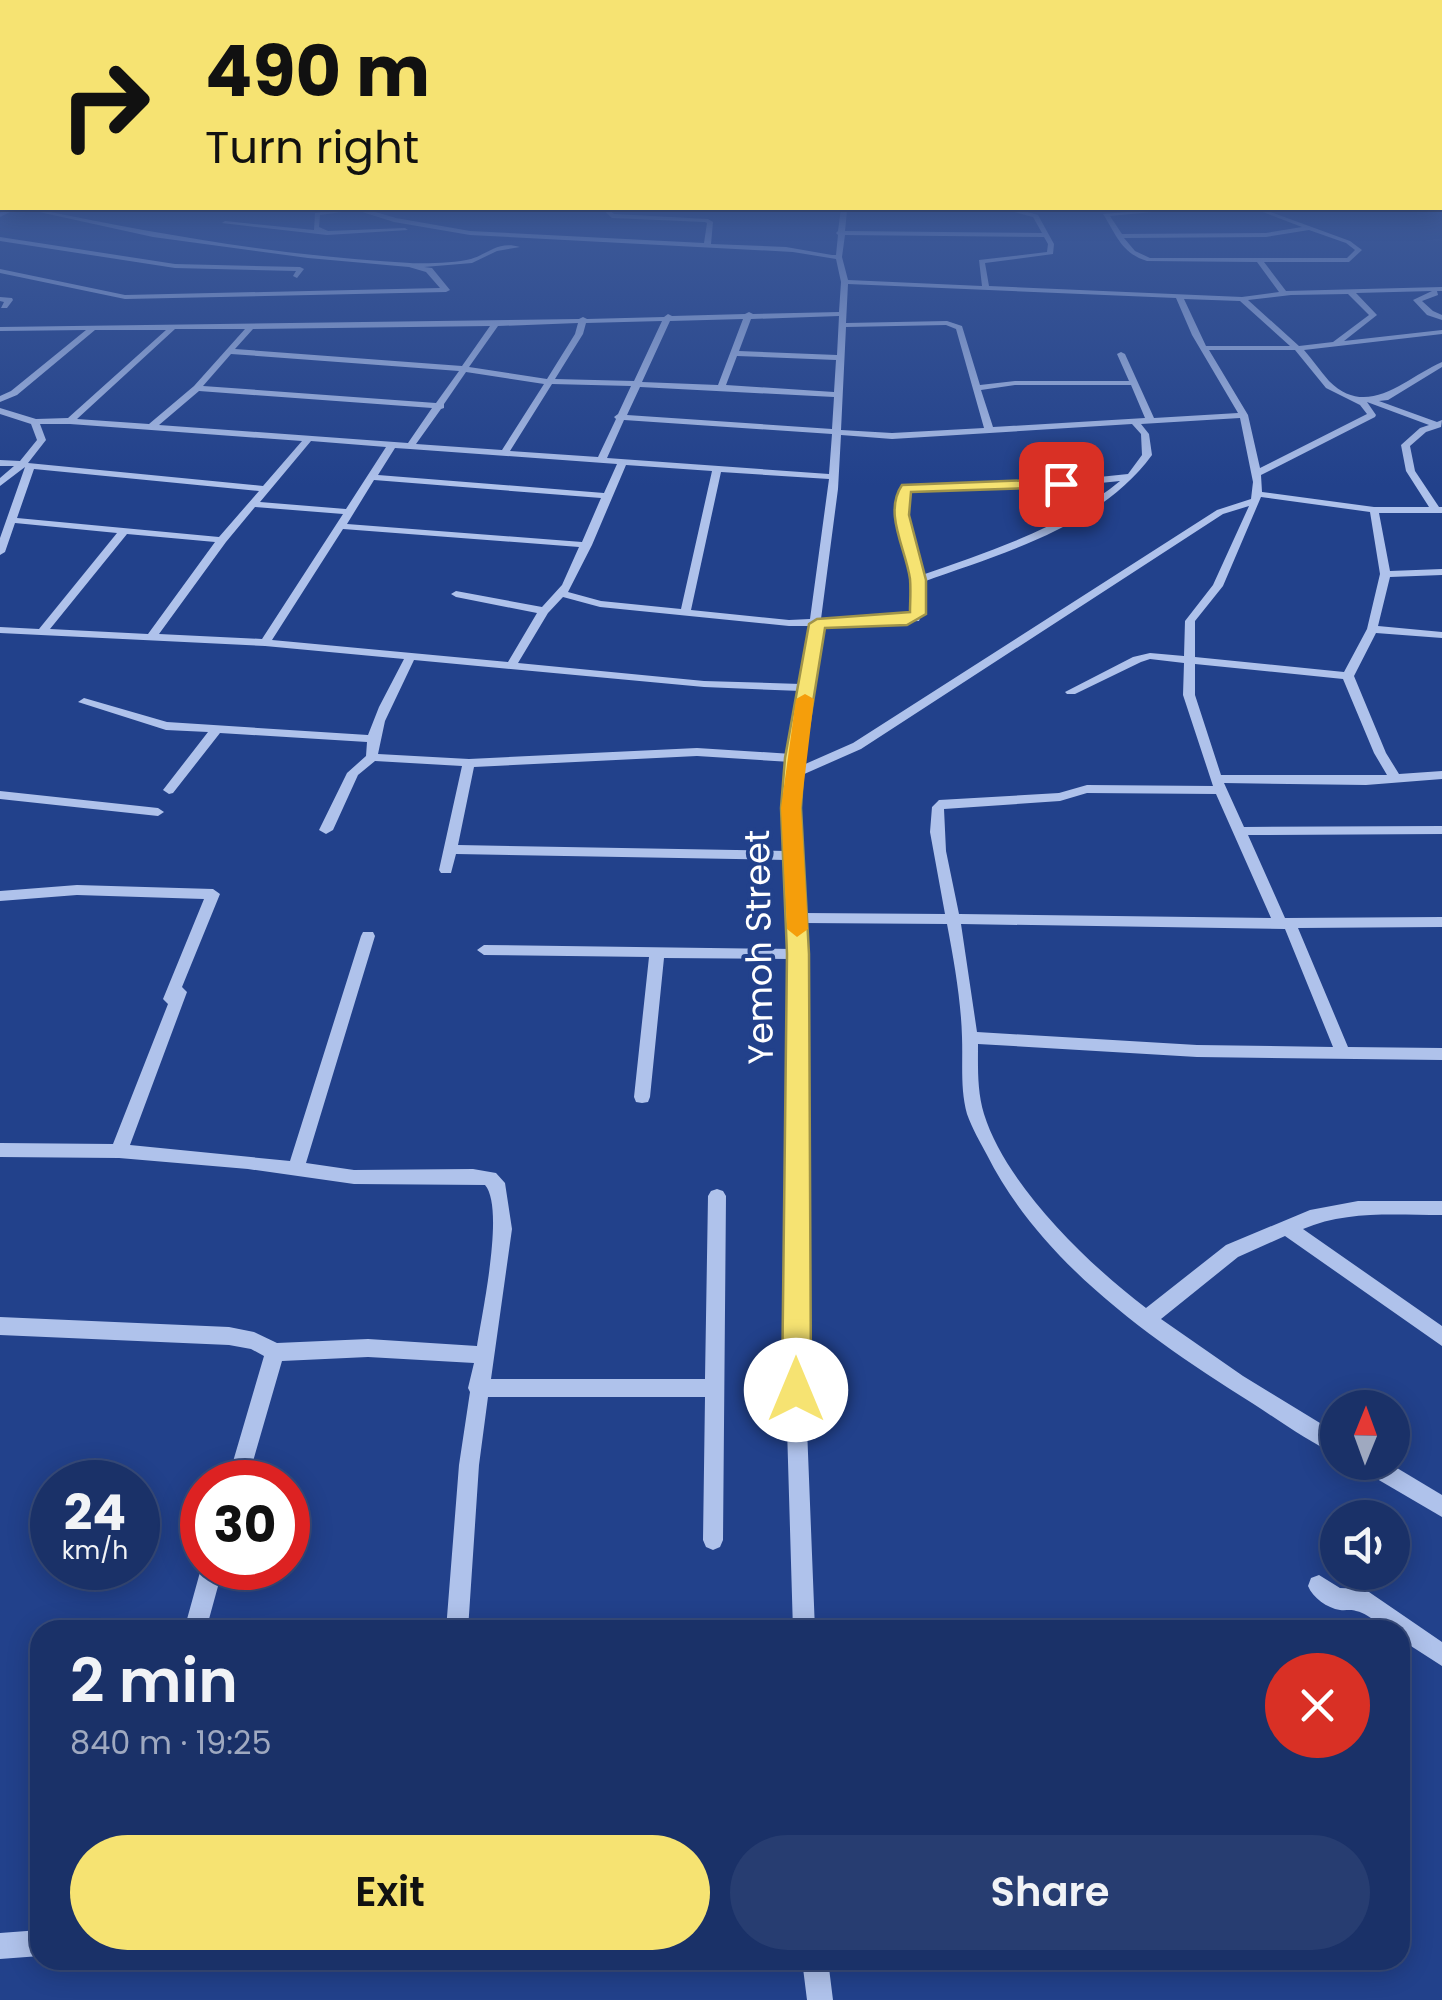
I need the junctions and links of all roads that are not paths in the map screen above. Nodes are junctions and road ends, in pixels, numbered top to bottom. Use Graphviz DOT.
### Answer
graph roads {
  1 [pos="844,299"];
  2 [pos="1181,299"];
  3 [pos="1242,299"];
  4 [pos="1358,299"];
  5 [pos="1419,299"];
  6 [pos="750,314"];
  7 [pos="668,316"];
  8 [pos="1442,318"];
  9 [pos="583,319"];
  10 [pos="842,319"];
  11 [pos="498,322"];
  12 [pos="252,325"];
  13 [pos="174,327"];
  14 [pos="0,329"];
  15 [pos="92,329"];
  16 [pos="1442,332"];
  17 [pos="1334,345"];
  18 [pos="1206,348"];
  19 [pos="1299,348"];
  20 [pos="230,351"];
  21 [pos="734,353"];
  22 [pos="1121,354"];
  23 [pos="838,358"];
  24 [pos="1442,364"];
  25 [pos="465,369"];
  26 [pos="550,381"];
  27 [pos="1134,382"];
  28 [pos="636,384"];
  29 [pos="197,388"];
  30 [pos="720,388"];
  31 [pos="976,388"];
  32 [pos="836,395"];
  33 [pos="0,399"];
  34 [pos="1362,400"];
  35 [pos="441,406"];
  36 [pos="0,411"];
  37 [pos="1244,414"];
  38 [pos="618,418"];
  39 [pos="1150,419"];
  40 [pos="1133,420"];
  41 [pos="70,421"];
  42 [pos="36,422"];
  43 [pos="150,428"];
  44 [pos="1441,428"];
  45 [pos="990,430"];
  46 [pos="836,434"];
  47 [pos="307,441"];
  48 [pos="392,446"];
  49 [pos="410,446"];
  50 [pos="504,452"];
  51 [pos="602,459"];
  52 [pos="623,461"];
  53 [pos="0,463"];
  54 [pos="26,466"];
  55 [pos="718,467"];
  56 [pos="1258,473"];
  57 [pos="372,477"];
  58 [pos="834,477"];
  59 [pos="1130,477"];
  60 [pos="0,483"];
  61 [pos="264,489"];
  62 [pos="606,496"];
  63 [pos="1257,498"];
  64 [pos="252,504"];
  65 [pos="1374,510"];
  66 [pos="1439,510"];
  67 [pos="348,512"];
  68 [pos="10,520"];
  69 [pos="340,526"];
  70 [pos="123,532"];
  71 [pos="222,540"];
  72 [pos="586,546"];
  73 [pos="0,552"];
  74 [pos="1442,572"];
  75 [pos="1385,574"];
  76 [pos="918,580"];
  77 [pos="561,593"];
  78 [pos="456,594"];
  79 [pos="1376,604"];
  80 [pos="686,610"];
  81 [pos="544,612"];
  82 [pos="817,624"];
  83 [pos="1372,629"];
  84 [pos="0,630"];
  85 [pos="44,631"];
  86 [pos="1406,632"];
  87 [pos="1442,634"];
  88 [pos="151,638"];
  89 [pos="265,644"];
  90 [pos="410,658"];
  91 [pos="1192,663"];
  92 [pos="512,666"];
  93 [pos="1348,676"];
  94 [pos="806,688"];
  95 [pos="1071,692"];
  96 [pos="84,702"];
  97 [pos="216,730"];
  98 [pos="374,739"];
  99 [pos="372,757"];
  100 [pos="469,762"];
  101 [pos="794,766"];
  102 [pos="1442,775"];
  103 [pos="1396,778"];
  104 [pos="1219,785"];
  105 [pos="170,790"];
  106 [pos="0,795"];
  107 [pos="158,812"];
  108 [pos="326,830"];
  109 [pos="1442,830"];
  110 [pos="1240,831"];
  111 [pos="451,849"];
  112 [pos="792,856"];
  113 [pos="446,870"];
  114 [pos="0,896"];
  115 [pos="954,916"];
  116 [pos="797,918"];
  117 [pos="1442,922"];
  118 [pos="1286,925"];
  119 [pos="368,936"];
  120 [pos="484,950"];
  121 [pos="657,952"];
  122 [pos="798,954"];
  123 [pos="184,981"];
  124 [pos="170,1000"];
  125 [pos="970,1038"];
  126 [pos="1342,1050"];
  127 [pos="1442,1054"];
  128 [pos="642,1097"];
  129 [pos="0,1150"];
  130 [pos="119,1151"];
  131 [pos="296,1169"];
  132 [pos="717,1196"];
  133 [pos="1442,1208"];
  134 [pos="1289,1229"];
  135 [pos="1148,1318"];
  136 [pos="0,1326"];
  137 [pos="1442,1337"];
  138 [pos="274,1352"];
  139 [pos="482,1356"];
  140 [pos="478,1388"];
  141 [pos="716,1388"];
  142 [pos="1320,1433"];
  143 [pos="243,1460"];
  144 [pos="1396,1480"];
  145 [pos="1442,1508"];
  146 [pos="713,1540"];
  147 [pos="1319,1586"];
  148 [pos="206,1590"];
  149 [pos="198,1620"];
  150 [pos="458,1620"];
  151 [pos="804,1620"];
  152 [pos="1390,1620"];
  153 [pos="1410,1633"];
  154 [pos="1442,1655"];
  155 [pos="30,1944"];
  156 [pos="0,1946"];
  157 [pos="816,1970"];
  158 [pos="820,2000"];
  1 -- 10 [label="street, Yemoh Street"];
  2 -- 18 [label="street"];
  3 -- 19 [label="street"];
  4 -- 17 [label="street"];
  5 -- 8 [label="street"];
  6 -- 7 [label="street"];
  6 -- 10 [label="street"];
  6 -- 21 [label="street"];
  7 -- 9 [label="street"];
  7 -- 28 [label="street"];
  9 -- 11 [label="street"];
  9 -- 26 [label="street"];
  10 -- 23 [label="street, Yemoh Street"];
  10 -- 31 [label="street"];
  11 -- 12 [label="street"];
  11 -- 25 [label="street"];
  12 -- 13 [label="street"];
  12 -- 20 [label="street"];
  13 -- 15 [label="street"];
  13 -- 41 [label="street"];
  14 -- 15 [label="street"];
  15 -- 33 [label="street"];
  16 -- 17 [label="street"];
  17 -- 19 [label="street"];
  18 -- 19 [label="street"];
  18 -- 37 [label="street"];
  19 -- 34 [label="street"];
  20 -- 25 [label="street"];
  20 -- 29 [label="street"];
  21 -- 23 [label="street"];
  21 -- 30 [label="street"];
  22 -- 27 [label="street"];
  23 -- 32 [label="street, Yemoh Street"];
  24 -- 34 [label="street"];
  25 -- 26 [label="street"];
  25 -- 35 [label="street"];
  26 -- 28 [label="street"];
  26 -- 50 [label="street"];
  27 -- 31 [label="street"];
  27 -- 39 [label="street"];
  28 -- 30 [label="street"];
  28 -- 38 [label="street"];
  29 -- 35 [label="street"];
  29 -- 43 [label="street"];
  30 -- 32 [label="street"];
  31 -- 45 [label="street"];
  32 -- 46 [label="street, Yemoh Street"];
  34 -- 44 [label="street"];
  34 -- 56 [label="street"];
  35 -- 49 [label="street"];
  36 -- 42 [label="street"];
  37 -- 39 [label="street"];
  37 -- 56 [label="street"];
  38 -- 46 [label="street"];
  38 -- 51 [label="street"];
  39 -- 40 [label="street"];
  40 -- 45 [label="street"];
  40 -- 59 [label="street"];
  41 -- 42 [label="street"];
  41 -- 43 [label="street"];
  42 -- 54 [label="street"];
  43 -- 47 [label="street"];
  44 -- 66 [label="street"];
  45 -- 46 [label="street"];
  46 -- 58 [label="street, Yemoh Street"];
  47 -- 48 [label="street"];
  47 -- 61 [label="street"];
  48 -- 49 [label="street"];
  48 -- 57 [label="street"];
  49 -- 50 [label="street"];
  50 -- 51 [label="street"];
  51 -- 52 [label="street"];
  52 -- 55 [label="street"];
  52 -- 62 [label="street"];
  53 -- 54 [label="street"];
  54 -- 60 [label="street"];
  54 -- 61 [label="street"];
  54 -- 68 [label="street"];
  55 -- 58 [label="street"];
  55 -- 80 [label="street"];
  56 -- 63 [label="street"];
  57 -- 62 [label="street"];
  57 -- 67 [label="street"];
  58 -- 82 [label="street, Yemoh Street"];
  59 -- 76 [label="street"];
  59 -- 76 [label="street"];
  61 -- 64 [label="street"];
  62 -- 72 [label="street"];
  63 -- 65 [label="street"];
  63 -- 91 [label="street"];
  63 -- 101 [label="street"];
  64 -- 67 [label="street"];
  64 -- 71 [label="street"];
  65 -- 66 [label="street"];
  65 -- 75 [label="street"];
  67 -- 69 [label="street"];
  68 -- 70 [label="street"];
  68 -- 73 [label="street"];
  69 -- 72 [label="street"];
  69 -- 89 [label="street"];
  70 -- 71 [label="street"];
  70 -- 85 [label="street"];
  71 -- 88 [label="street"];
  72 -- 77 [label="street"];
  74 -- 75 [label="street"];
  75 -- 79 [label="street"];
  76 -- 82 [label="street"];
  77 -- 80 [label="street"];
  77 -- 81 [label="street"];
  78 -- 81 [label="street"];
  79 -- 83 [label="street"];
  79 -- 86 [label="street"];
  80 -- 82 [label="street"];
  81 -- 92 [label="street"];
  82 -- 94 [label="street, Yemoh Street"];
  83 -- 86 [label="street"];
  83 -- 93 [label="street"];
  84 -- 85 [label="street"];
  85 -- 88 [label="street"];
  86 -- 87 [label="street"];
  88 -- 89 [label="street"];
  89 -- 90 [label="street"];
  90 -- 92 [label="street"];
  90 -- 98 [label="street"];
  91 -- 93 [label="street"];
  91 -- 95 [label="street"];
  91 -- 104 [label="street"];
  92 -- 94 [label="street"];
  93 -- 103 [label="street"];
  94 -- 101 [label="street, Yemoh Street"];
  96 -- 97 [label="street"];
  97 -- 98 [label="street"];
  97 -- 105 [label="street"];
  98 -- 99 [label="street"];
  99 -- 100 [label="street"];
  99 -- 108 [label="street"];
  100 -- 101 [label="street"];
  100 -- 111 [label="street"];
  101 -- 112 [label="street, Yemoh Street"];
  102 -- 103 [label="street"];
  103 -- 104 [label="street"];
  104 -- 110 [label="street"];
  104 -- 115 [label="street"];
  106 -- 107 [label="street"];
  109 -- 110 [label="street"];
  110 -- 118 [label="street"];
  111 -- 112 [label="street"];
  111 -- 113 [label="street"];
  112 -- 116 [label="street, Yemoh Street"];
  114 -- 124 [label="street"];
  115 -- 116 [label="street"];
  115 -- 118 [label="street"];
  115 -- 125 [label="street"];
  116 -- 122 [label="street, Yemoh Street"];
  117 -- 118 [label="street"];
  118 -- 126 [label="street"];
  119 -- 131 [label="street"];
  120 -- 121 [label="street"];
  121 -- 122 [label="street"];
  121 -- 128 [label="street"];
  122 -- 151 [label="street, Yemoh Street"];
  123 -- 130 [label="street"];
  125 -- 126 [label="street"];
  125 -- 135 [label="street"];
  126 -- 127 [label="street"];
  129 -- 130 [label="street"];
  130 -- 131 [label="street"];
  131 -- 139 [label="street"];
  132 -- 141 [label="street"];
  133 -- 134 [label="street"];
  134 -- 135 [label="street"];
  134 -- 137 [label="street"];
  135 -- 142 [label="street"];
  136 -- 138 [label="street"];
  138 -- 139 [label="street"];
  138 -- 143 [label="street"];
  139 -- 140 [label="street"];
  140 -- 141 [label="street"];
  140 -- 150 [label="street"];
  141 -- 146 [label="street"];
  144 -- 145 [label="street"];
  147 -- 152 [label="street"];
  148 -- 149 [label="street"];
  153 -- 154 [label="street"];
  155 -- 156 [label="street"];
  157 -- 158 [label="street"];
}
